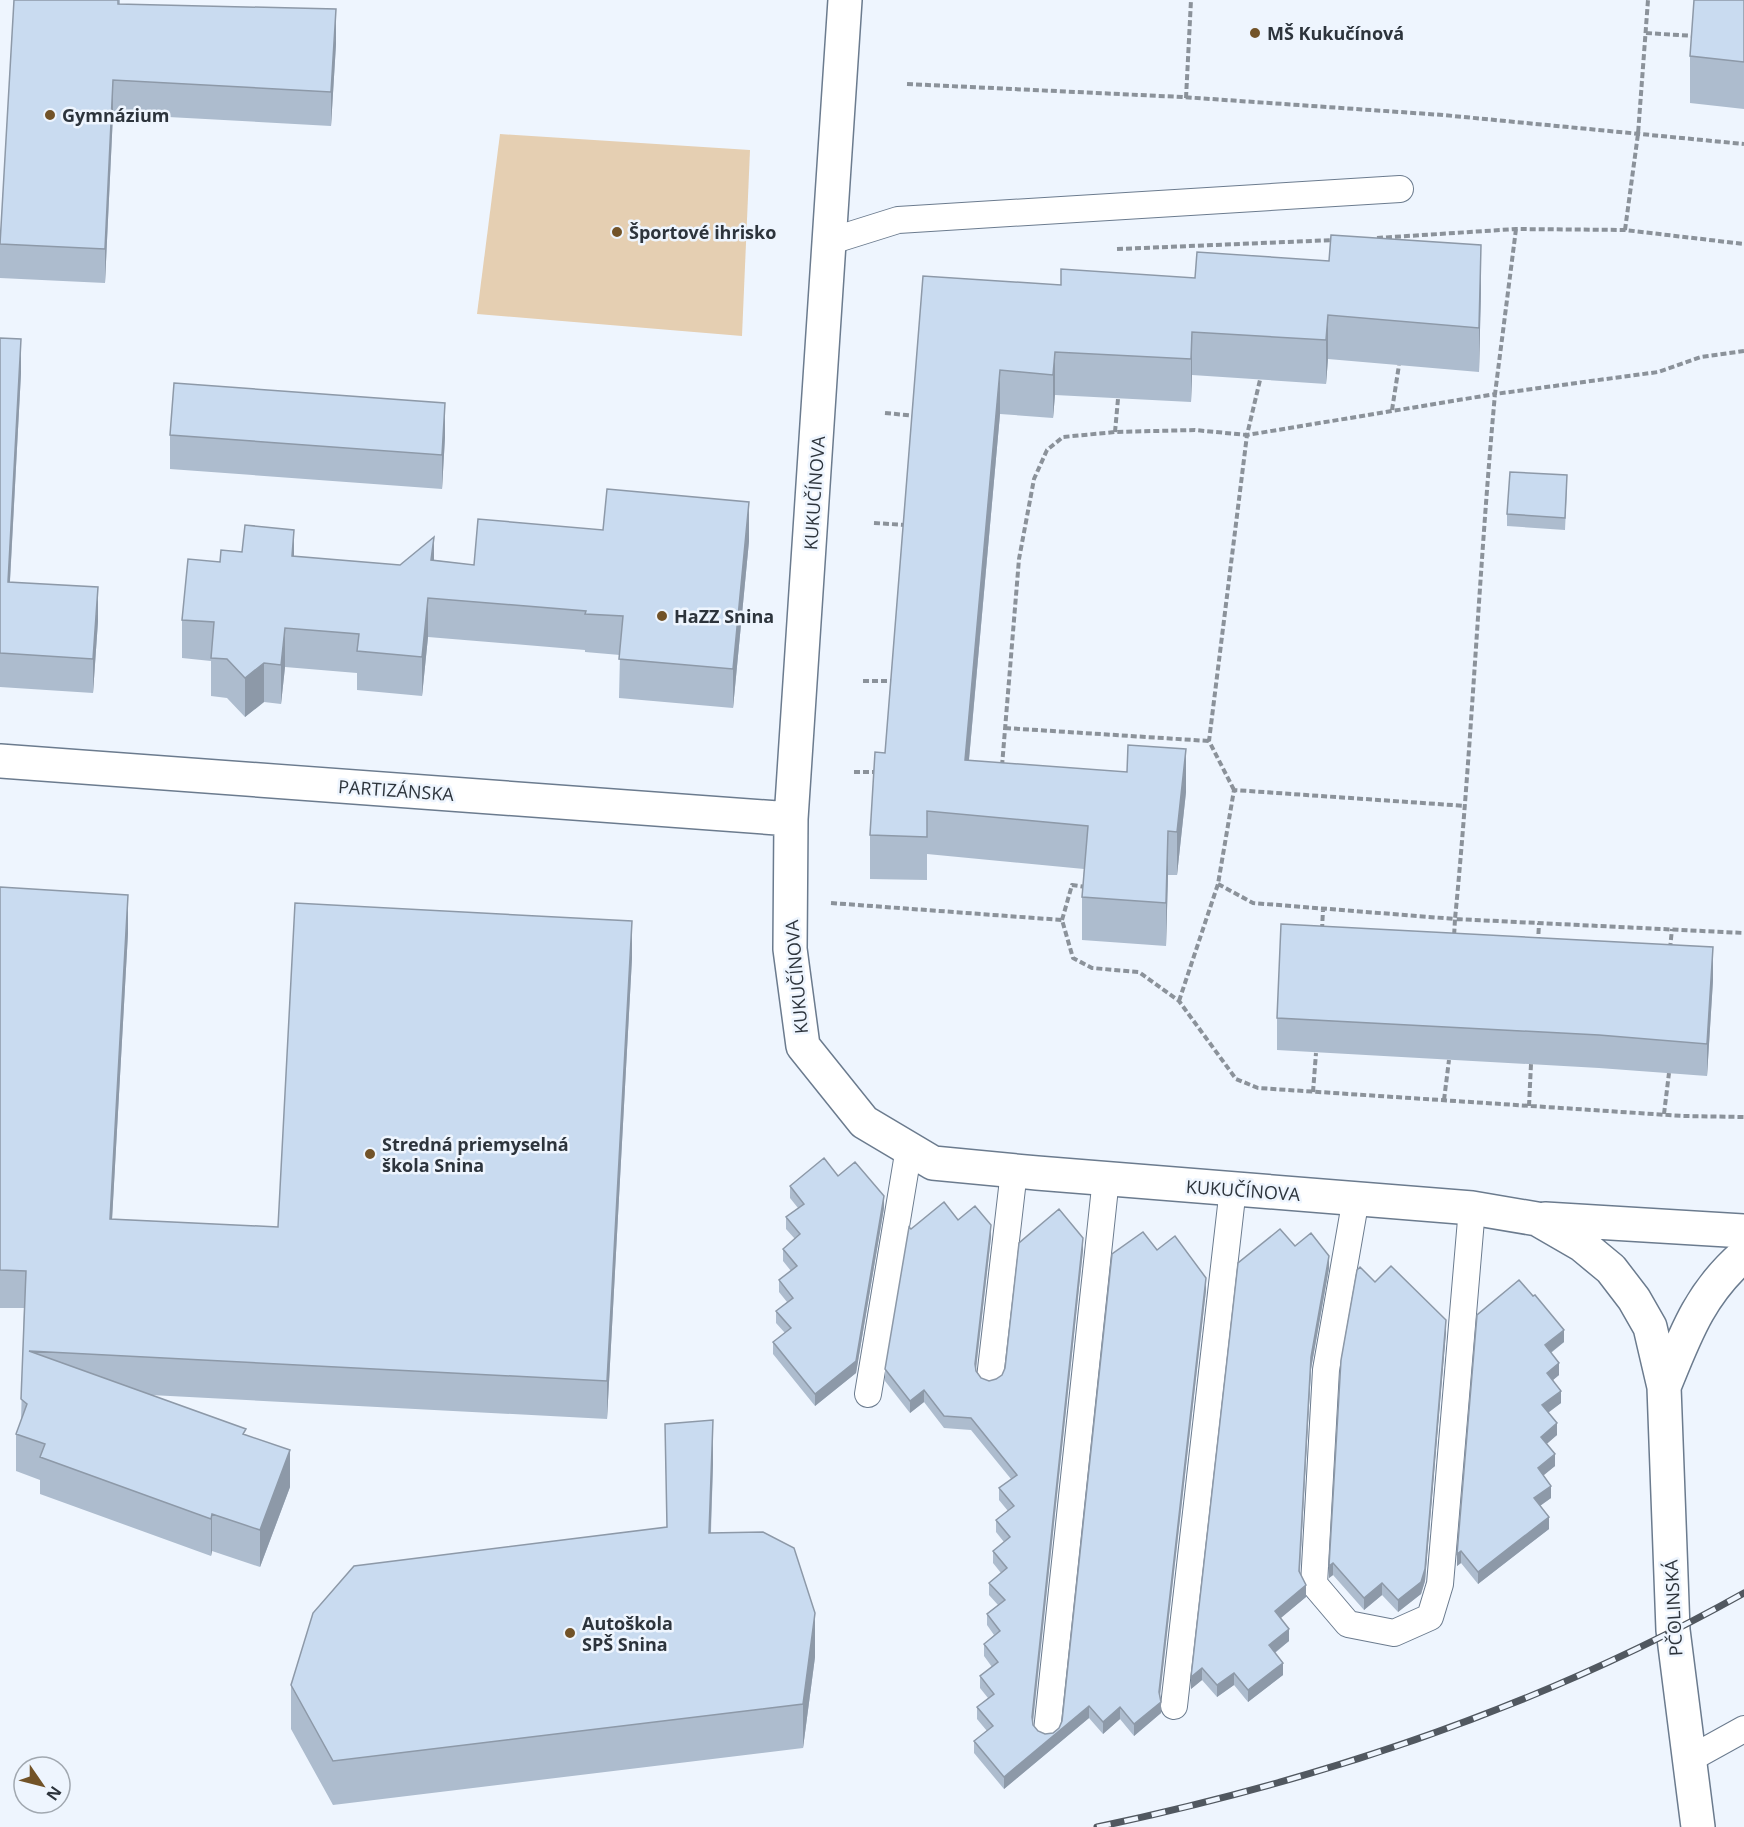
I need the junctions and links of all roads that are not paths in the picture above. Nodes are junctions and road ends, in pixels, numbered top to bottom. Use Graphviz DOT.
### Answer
graph roads {
  1 [pos="845,0"];
  2 [pos="1400,189"];
  3 [pos="831,241"];
  4 [pos="0,761"];
  5 [pos="791,819"];
  6 [pos="909,1148"];
  7 [pos="1014,1171"];
  8 [pos="1106,1178"];
  9 [pos="1233,1188"];
  10 [pos="1356,1198"];
  11 [pos="1472,1208"];
  12 [pos="1537,1219"];
  13 [pos="1744,1231"];
  14 [pos="1744,1255"];
  15 [pos="990,1378"];
  16 [pos="1664,1387"];
  17 [pos="868,1394"];
  18 [pos="1174,1706"];
  19 [pos="1744,1729"];
  20 [pos="1047,1731"];
  21 [pos="1688,1760"];
  22 [pos="1698,1827"];
  1 -- 3 [label="street, KUKUČÍNOVA"];
  2 -- 3 [label="lane"];
  3 -- 5 [label="street, KUKUČÍNOVA"];
  4 -- 5 [label="street, PARTIZÁNSKA"];
  5 -- 6 [label="street, KUKUČÍNOVA"];
  6 -- 7 [label="street, KUKUČÍNOVA"];
  6 -- 17 [label="lane"];
  7 -- 8 [label="street, KUKUČÍNOVA"];
  7 -- 15 [label="lane"];
  8 -- 9 [label="street, KUKUČÍNOVA"];
  8 -- 20 [label="lane"];
  9 -- 10 [label="street, KUKUČÍNOVA"];
  9 -- 18 [label="lane"];
  10 -- 11 [label="street, KUKUČÍNOVA"];
  10 -- 11 [label="lane"];
  11 -- 12 [label="street, KUKUČÍNOVA"];
  12 -- 13 [label="street"];
  12 -- 16 [label="street, KUKUČÍNOVA"];
  14 -- 16 [label="street"];
  16 -- 21 [label="street, PČOLINSKÁ"];
  19 -- 21 [label="lane"];
  21 -- 22 [label="street, PČOLINSKÁ"];
}
